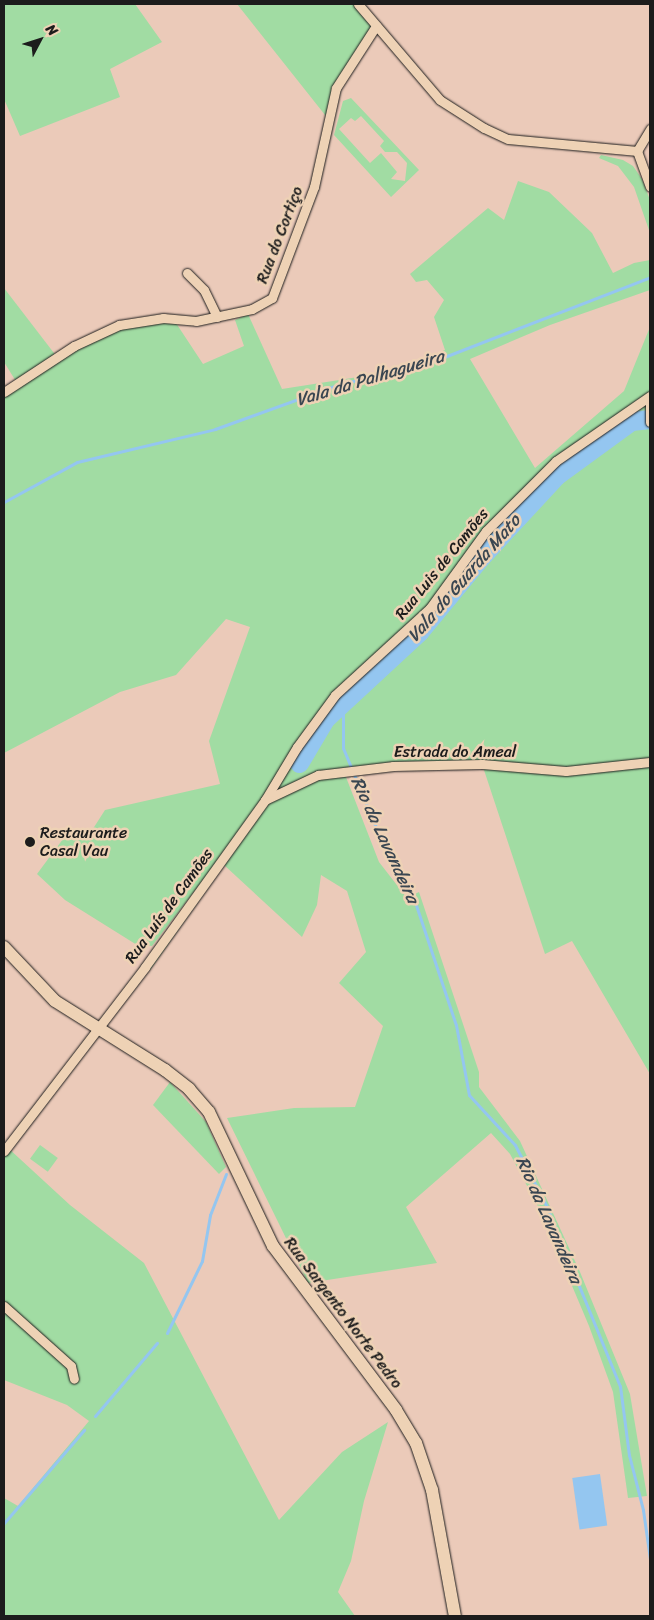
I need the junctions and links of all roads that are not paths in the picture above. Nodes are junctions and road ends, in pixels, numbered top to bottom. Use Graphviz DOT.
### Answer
graph roads {
  1 [pos="358,4"];
  2 [pos="376,26"];
  3 [pos="650,129"];
  4 [pos="638,151"];
  5 [pos="650,187"];
  6 [pos="187,273"];
  7 [pos="217,317"];
  8 [pos="4,392"];
  9 [pos="650,397"];
  10 [pos="650,422"];
  11 [pos="650,762"];
  12 [pos="265,800"];
  13 [pos="4,947"];
  14 [pos="96,1029"];
  15 [pos="4,1150"];
  16 [pos="4,1306"];
  17 [pos="74,1379"];
  18 [pos="455,1616"];
  1 -- 2 [label="street"];
  2 -- 4 [label="street"];
  2 -- 7 [label="street, Rua do Cortiço"];
  3 -- 4 [label="street"];
  4 -- 5 [label="street"];
  6 -- 7 [label="street"];
  7 -- 8 [label="street, Rua do Cortiço"];
  9 -- 10 [label="street"];
  9 -- 12 [label="street, Rua Luis de Camões"];
  11 -- 12 [label="street, Estrada do Ameal"];
  12 -- 14 [label="street, Rua Luís de Camões"];
  13 -- 14 [label="street, Rua Sargento Norte Pedro"];
  14 -- 15 [label="street, Rua Luís de Camões"];
  14 -- 18 [label="street, Rua Sargento Norte Pedro"];
  16 -- 17 [label="street"];
}
